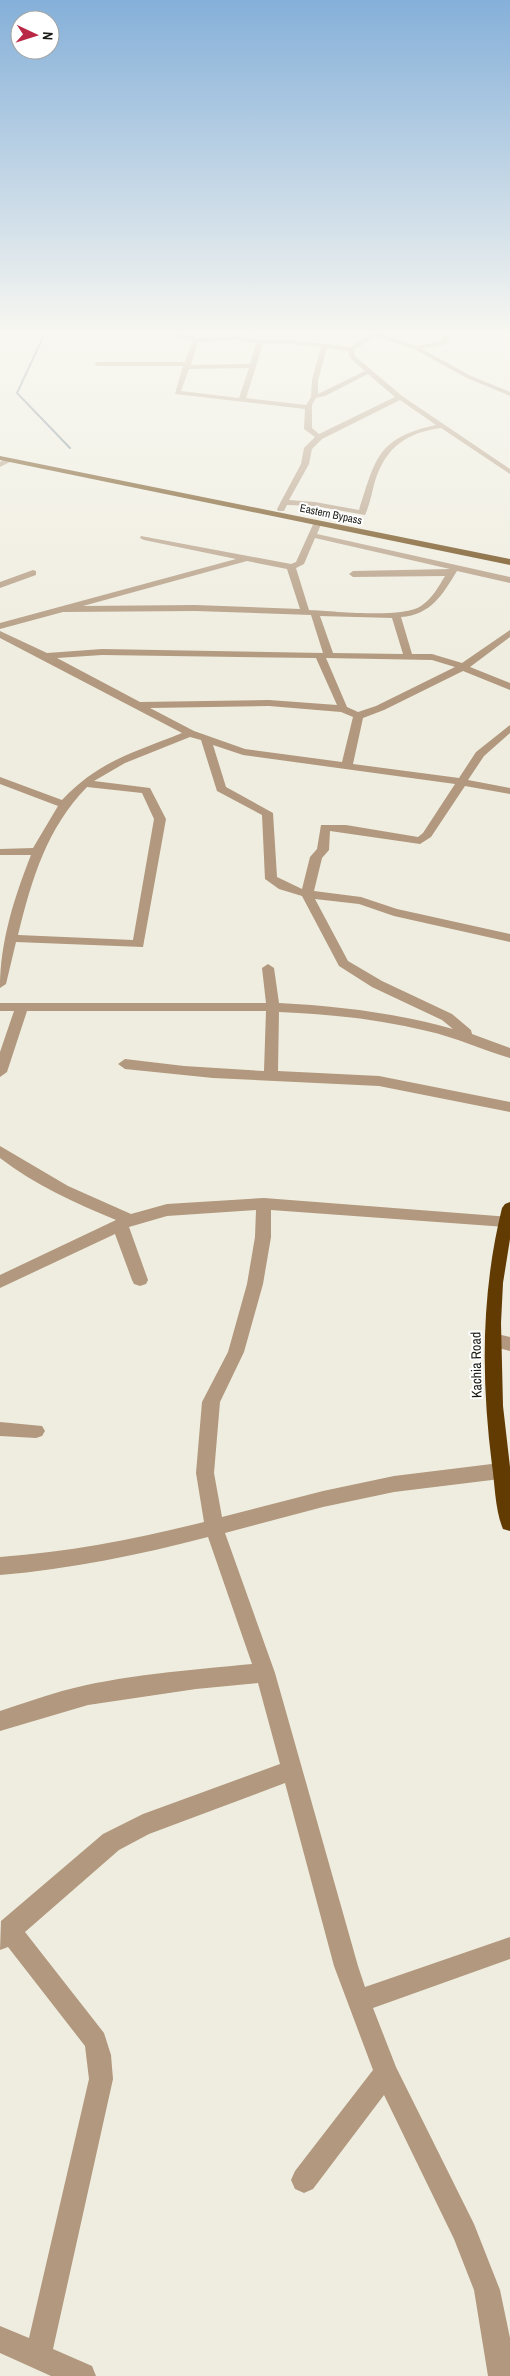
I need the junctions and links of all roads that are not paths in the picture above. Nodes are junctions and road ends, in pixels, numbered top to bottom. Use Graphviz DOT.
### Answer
graph roads {
  1 [pos="312,444"];
  2 [pos="398,444"];
  3 [pos="469,444"];
  4 [pos="0,452"];
  5 [pos="0,458"];
  6 [pos="10,460"];
  7 [pos="0,466"];
  8 [pos="510,472"];
  9 [pos="283,505"];
  10 [pos="318,522"];
  11 [pos="312,535"];
  12 [pos="144,538"];
  13 [pos="510,556"];
  14 [pos="245,559"];
  15 [pos="510,562"];
  16 [pos="291,567"];
  17 [pos="453,570"];
  18 [pos="33,573"];
  19 [pos="353,574"];
  20 [pos="510,580"];
  21 [pos="0,586"];
  22 [pos="61,609"];
  23 [pos="310,613"];
  24 [pos="396,615"];
  25 [pos="0,626"];
  26 [pos="510,633"];
  27 [pos="0,634"];
  28 [pos="46,656"];
  29 [pos="324,656"];
  30 [pos="408,656"];
  31 [pos="463,667"];
  32 [pos="510,687"];
  33 [pos="139,705"];
  34 [pos="343,709"];
  35 [pos="358,716"];
  36 [pos="510,728"];
  37 [pos="190,733"];
  38 [pos="206,740"];
  39 [pos="347,766"];
  40 [pos="0,780"];
  41 [pos="462,782"];
  42 [pos="84,783"];
  43 [pos="510,791"];
  44 [pos="65,805"];
  45 [pos="36,851"];
  46 [pos="0,852"];
  47 [pos="307,894"];
  48 [pos="0,929"];
  49 [pos="13,934"];
  50 [pos="510,938"];
  51 [pos="268,968"];
  52 [pos="0,984"];
  53 [pos="0,1006"];
  54 [pos="273,1006"];
  55 [pos="22,1007"];
  56 [pos="472,1038"];
  57 [pos="510,1053"];
  58 [pos="125,1064"];
  59 [pos="0,1072"];
  60 [pos="272,1076"];
  61 [pos="510,1107"];
  62 [pos="0,1151"];
  63 [pos="264,1204"];
  64 [pos="508,1214"];
  65 [pos="125,1223"];
  66 [pos="140,1280"];
  67 [pos="0,1282"];
  68 [pos="493,1340"];
  69 [pos="510,1344"];
  70 [pos="0,1428"];
  71 [pos="36,1432"];
  72 [pos="500,1471"];
  73 [pos="510,1523"];
  74 [pos="214,1527"];
  75 [pos="0,1566"];
  76 [pos="265,1673"];
  77 [pos="0,1721"];
  78 [pos="293,1770"];
  79 [pos="5,1934"];
  80 [pos="510,1948"];
  81 [pos="359,2001"];
  82 [pos="386,2073"];
  83 [pos="304,2180"];
  84 [pos="0,2339"];
  85 [pos="38,2356"];
  86 [pos="82,2376"];
  87 [pos="502,2376"];
  1 -- 9 [label="street"];
  2 -- 9 [label="street"];
  3 -- 8 [label="street"];
  4 -- 9 [label="highway, Eastern Bypass"];
  5 -- 6 [label="highway, Eastern Bypass"];
  6 -- 7 [label="street"];
  6 -- 10 [label="highway, Eastern Bypass"];
  9 -- 13 [label="highway, Eastern Bypass"];
  10 -- 11 [label="street"];
  10 -- 15 [label="highway, Eastern Bypass"];
  11 -- 16 [label="street"];
  11 -- 17 [label="street"];
  12 -- 14 [label="street"];
  14 -- 16 [label="street"];
  14 -- 22 [label="street"];
  16 -- 23 [label="street"];
  17 -- 19 [label="street"];
  17 -- 20 [label="street"];
  17 -- 24 [label="street"];
  18 -- 21 [label="street"];
  22 -- 23 [label="street"];
  22 -- 25 [label="street"];
  23 -- 24 [label="street"];
  23 -- 29 [label="street"];
  24 -- 30 [label="street"];
  26 -- 31 [label="street"];
  27 -- 28 [label="street"];
  28 -- 29 [label="street"];
  28 -- 33 [label="street"];
  29 -- 30 [label="street"];
  29 -- 34 [label="street"];
  30 -- 31 [label="street"];
  31 -- 32 [label="street"];
  31 -- 35 [label="street"];
  33 -- 34 [label="street"];
  33 -- 37 [label="street"];
  34 -- 35 [label="street"];
  35 -- 39 [label="street"];
  36 -- 41 [label="street"];
  37 -- 38 [label="street"];
  37 -- 42 [label="street"];
  38 -- 39 [label="street"];
  38 -- 47 [label="street"];
  39 -- 41 [label="street"];
  40 -- 44 [label="street"];
  41 -- 43 [label="street"];
  41 -- 47 [label="street"];
  42 -- 44 [label="street"];
  42 -- 49 [label="street"];
  44 -- 45 [label="street"];
  45 -- 46 [label="street"];
  45 -- 49 [label="street"];
  47 -- 50 [label="street"];
  47 -- 56 [label="street"];
  48 -- 49 [label="street"];
  49 -- 52 [label="street"];
  51 -- 54 [label="street"];
  53 -- 55 [label="street"];
  54 -- 55 [label="street"];
  54 -- 56 [label="street"];
  54 -- 60 [label="street"];
  55 -- 59 [label="street"];
  56 -- 57 [label="street"];
  58 -- 60 [label="street"];
  60 -- 61 [label="street"];
  62 -- 65 [label="street"];
  63 -- 64 [label="street"];
  63 -- 65 [label="street"];
  63 -- 74 [label="street"];
  64 -- 68 [label="highway, Kachia Road"];
  65 -- 66 [label="street"];
  65 -- 67 [label="street"];
  68 -- 69 [label="street"];
  68 -- 72 [label="highway, Kachia Road"];
  70 -- 71 [label="street"];
  72 -- 73 [label="highway, Kachia Road"];
  72 -- 74 [label="street"];
  74 -- 75 [label="street"];
  74 -- 76 [label="street"];
  76 -- 77 [label="street"];
  76 -- 78 [label="street"];
  78 -- 79 [label="street"];
  78 -- 81 [label="street"];
  79 -- 85 [label="street"];
  80 -- 81 [label="street"];
  81 -- 82 [label="street"];
  82 -- 83 [label="street"];
  82 -- 87 [label="street"];
  84 -- 85 [label="street"];
  85 -- 86 [label="street"];
}
